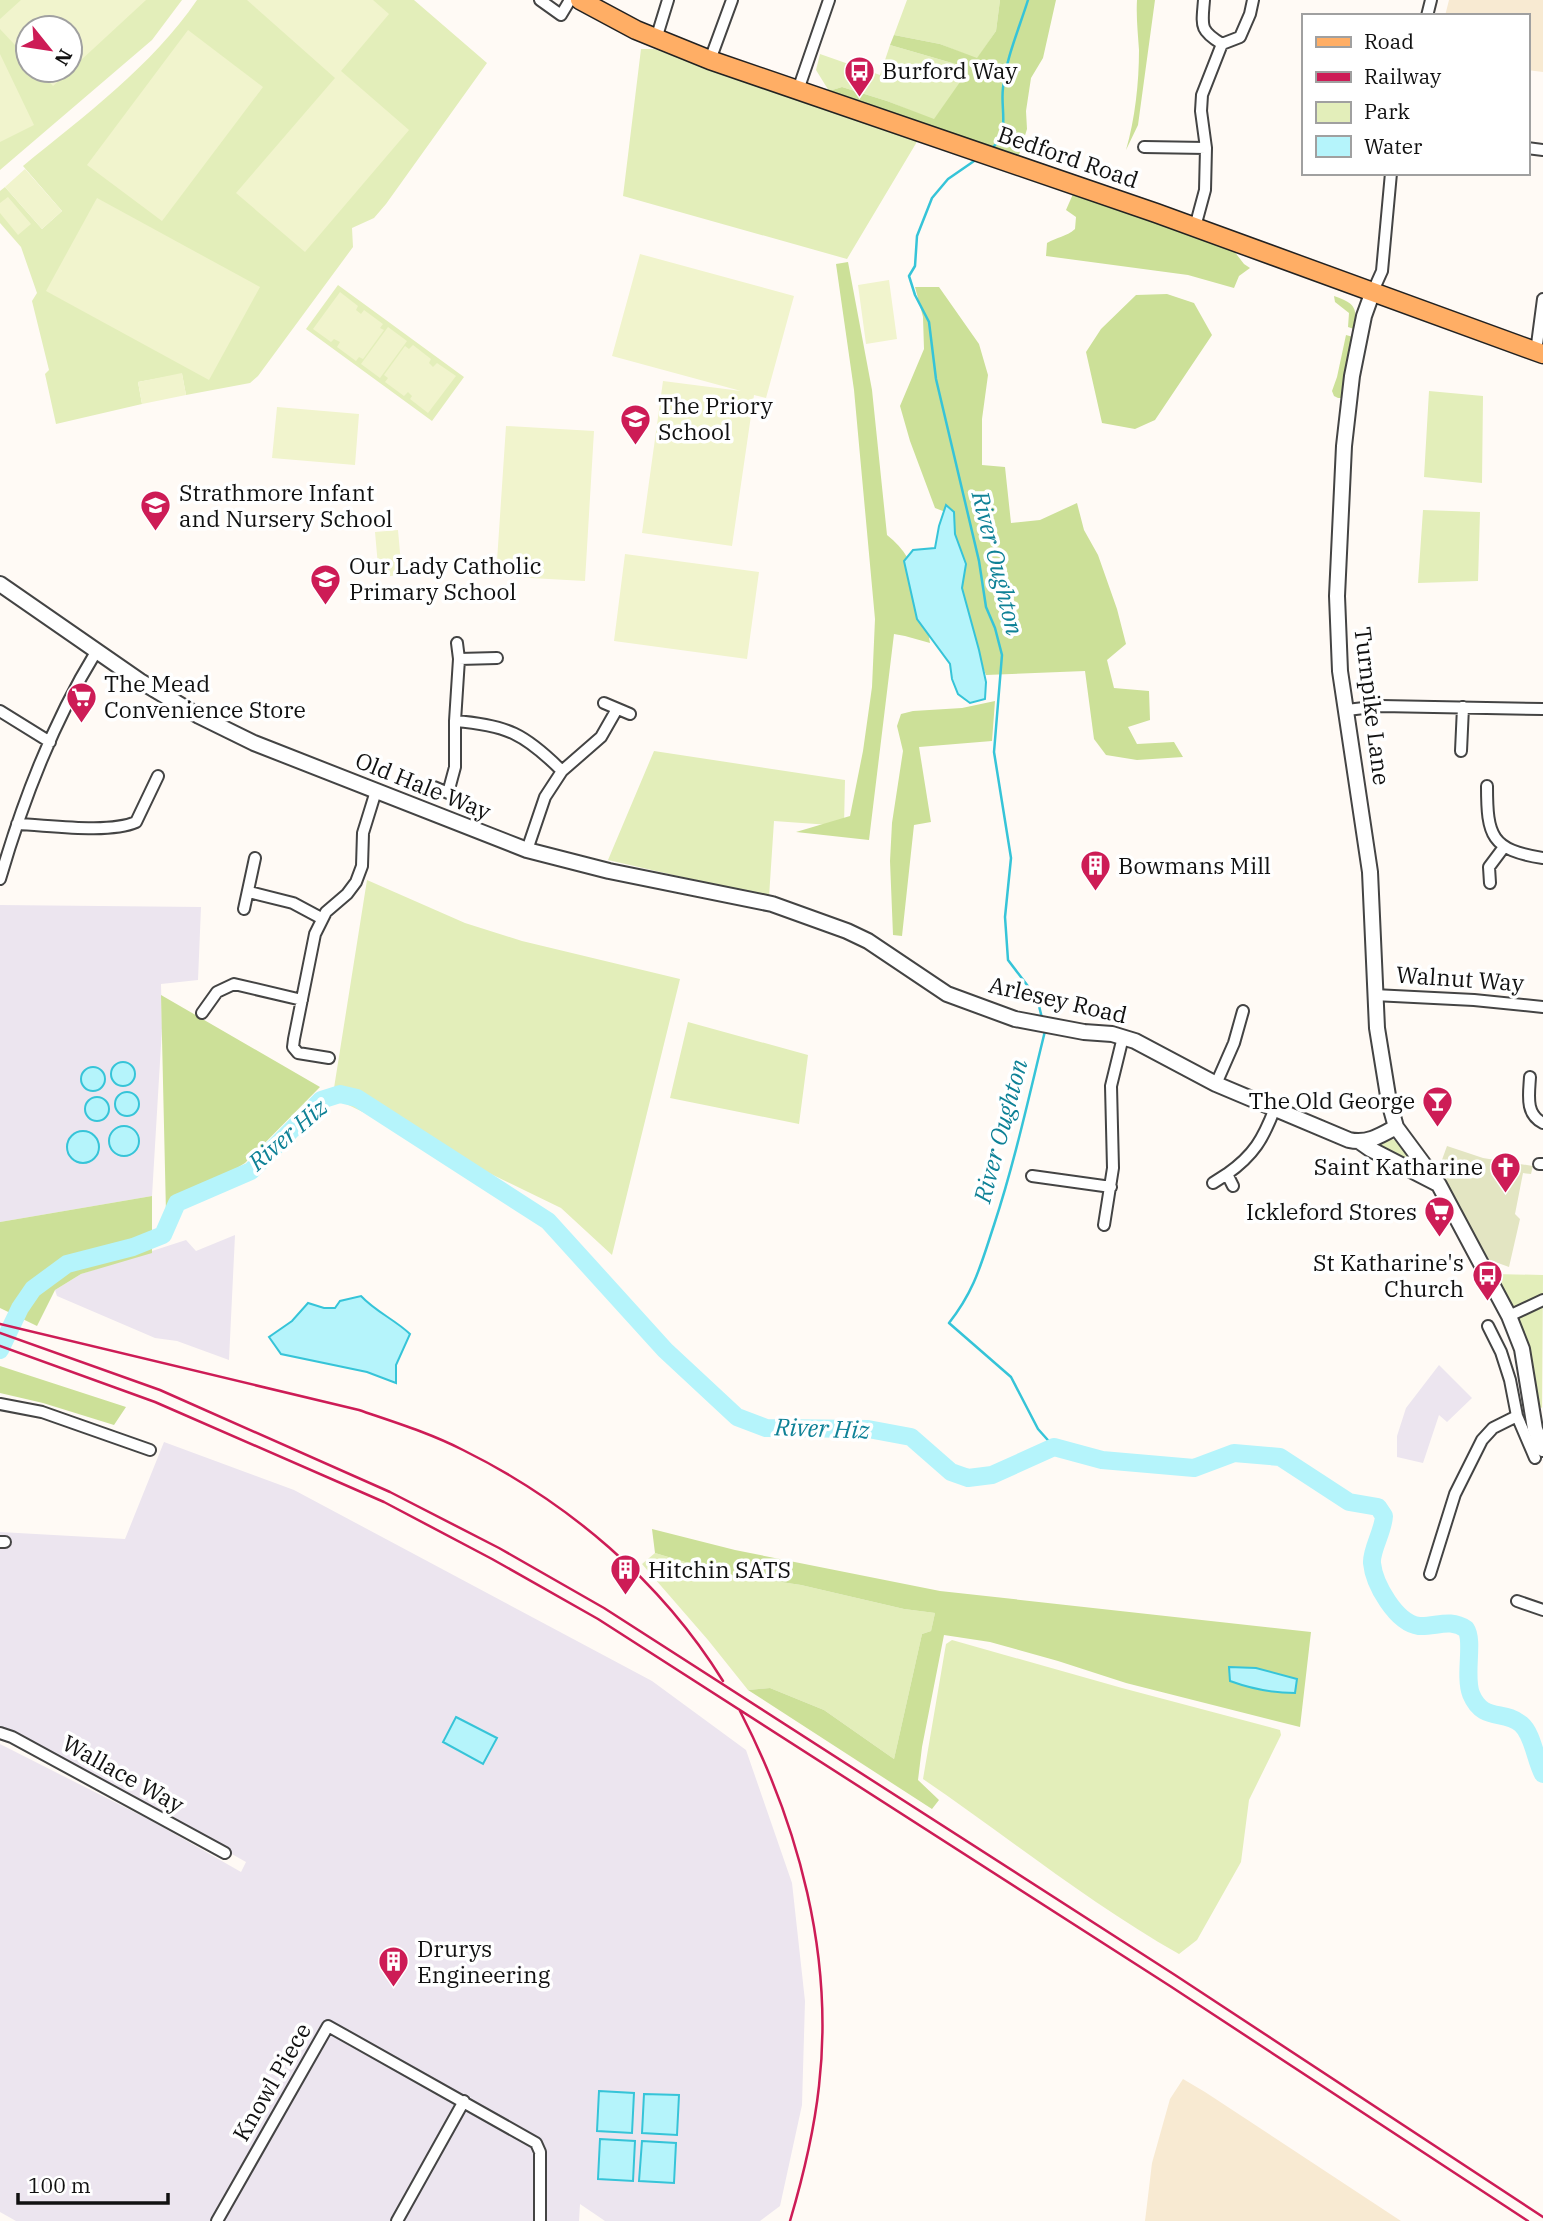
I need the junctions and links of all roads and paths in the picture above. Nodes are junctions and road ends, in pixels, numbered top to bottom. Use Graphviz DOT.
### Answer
graph roads {
  1 [pos="540,0"];
  2 [pos="570,0"];
  3 [pos="580,0"];
  4 [pos="668,0"];
  5 [pos="732,0"];
  6 [pos="829,0"];
  7 [pos="1204,0"];
  8 [pos="1253,0"];
  9 [pos="656,39"];
  10 [pos="1222,44"];
  11 [pos="710,60"];
  12 [pos="798,90"];
  13 [pos="1144,147"];
  14 [pos="1206,148"];
  15 [pos="1391,175"];
  16 [pos="1195,227"];
  17 [pos="1373,291"];
  18 [pos="1543,299"];
  19 [pos="1539,353"];
  20 [pos="0,584"];
  21 [pos="457,643"];
  22 [pos="96,652"];
  23 [pos="497,658"];
  24 [pos="459,659"];
  25 [pos="604,703"];
  26 [pos="1463,707"];
  27 [pos="617,709"];
  28 [pos="1543,709"];
  29 [pos="1347,710"];
  30 [pos="0,712"];
  31 [pos="630,714"];
  32 [pos="455,721"];
  33 [pos="50,742"];
  34 [pos="1461,751"];
  35 [pos="562,771"];
  36 [pos="158,776"];
  37 [pos="1487,786"];
  38 [pos="434,787"];
  39 [pos="376,792"];
  40 [pos="448,793"];
  41 [pos="460,798"];
  42 [pos="17,824"];
  43 [pos="1504,847"];
  44 [pos="527,850"];
  45 [pos="255,858"];
  46 [pos="1543,858"];
  47 [pos="0,879"];
  48 [pos="1490,883"];
  49 [pos="249,892"];
  50 [pos="244,909"];
  51 [pos="321,918"];
  52 [pos="868,941"];
  53 [pos="1374,995"];
  54 [pos="302,1000"];
  55 [pos="1543,1007"];
  56 [pos="1243,1011"];
  57 [pos="202,1013"];
  58 [pos="1124,1037"];
  59 [pos="329,1058"];
  60 [pos="1530,1077"];
  61 [pos="1216,1084"];
  62 [pos="1275,1108"];
  63 [pos="1543,1123"];
  64 [pos="1396,1127"];
  65 [pos="1360,1142"];
  66 [pos="1227,1174"];
  67 [pos="1032,1177"];
  68 [pos="1213,1183"];
  69 [pos="1439,1185"];
  70 [pos="1233,1186"];
  71 [pos="1111,1187"];
  72 [pos="1104,1225"];
  73 [pos="1543,1300"];
  74 [pos="1509,1316"];
  75 [pos="1488,1326"];
  76 [pos="1526,1378"];
  77 [pos="1510,1380"];
  78 [pos="0,1404"];
  79 [pos="1517,1416"];
  80 [pos="150,1450"];
  81 [pos="1539,1453"];
  82 [pos="1430,1574"];
  83 [pos="1517,1601"];
  84 [pos="1543,1609"];
  85 [pos="0,1733"];
  86 [pos="225,1853"];
  87 [pos="464,2101"];
  88 [pos="217,2221"];
  89 [pos="397,2221"];
  90 [pos="540,2221"];
  1 -- 2 [label="street"];
  3 -- 9 [label="main road, Bedford Road"];
  4 -- 9 [label="street"];
  5 -- 11 [label="street"];
  6 -- 12 [label="street"];
  7 -- 10 [label="street"];
  8 -- 10 [label="street"];
  9 -- 11 [label="main road, Bedford Road"];
  10 -- 14 [label="street"];
  11 -- 12 [label="main road, Bedford Road"];
  12 -- 16 [label="main road, Bedford Road"];
  13 -- 14 [label="street"];
  14 -- 16 [label="street"];
  15 -- 17 [label="street"];
  16 -- 17 [label="main road, Bedford Road"];
  17 -- 19 [label="main road, Bedford Road"];
  17 -- 29 [label="street, Turnpike Lane"];
  18 -- 19 [label="street"];
  20 -- 22 [label="street, Old Hale Way"];
  21 -- 24 [label="street"];
  22 -- 33 [label="street"];
  22 -- 39 [label="street, Old Hale Way"];
  23 -- 24 [label="street"];
  24 -- 32 [label="street"];
  25 -- 27 [label="street"];
  26 -- 28 [label="street"];
  26 -- 29 [label="street"];
  26 -- 34 [label="street"];
  27 -- 31 [label="street"];
  27 -- 35 [label="street"];
  29 -- 53 [label="street, Turnpike Lane"];
  30 -- 33 [label="street"];
  32 -- 35 [label="street"];
  32 -- 40 [label="street"];
  33 -- 42 [label="street"];
  35 -- 44 [label="street"];
  36 -- 42 [label="street"];
  37 -- 43 [label="street"];
  38 -- 40 [label="street"];
  39 -- 44 [label="street, Old Hale Way"];
  39 -- 51 [label="street"];
  40 -- 41 [label="street"];
  42 -- 47 [label="street"];
  43 -- 46 [label="street"];
  43 -- 48 [label="street"];
  44 -- 52 [label="street, Old Hale Way"];
  45 -- 49 [label="street"];
  49 -- 50 [label="street"];
  49 -- 51 [label="street"];
  51 -- 54 [label="street"];
  52 -- 58 [label="street, Arlesey Road"];
  53 -- 55 [label="street, Walnut Way"];
  53 -- 64 [label="street, Turnpike Lane"];
  54 -- 57 [label="street"];
  54 -- 59 [label="street"];
  56 -- 61 [label="street"];
  58 -- 61 [label="street, Arlesey Road"];
  58 -- 71 [label="street"];
  60 -- 63 [label="street"];
  61 -- 62 [label="street, Arlesey Road"];
  62 -- 65 [label="street, Arlesey Road"];
  62 -- 66 [label="street"];
  64 -- 65 [label="street"];
  64 -- 69 [label="street"];
  65 -- 69 [label="street, Arlesey Road"];
  66 -- 68 [label="street"];
  66 -- 70 [label="street"];
  67 -- 71 [label="street"];
  69 -- 74 [label="street"];
  71 -- 72 [label="street"];
  73 -- 74 [label="street"];
  74 -- 76 [label="street"];
  75 -- 77 [label="street"];
  76 -- 77 [label="street"];
  76 -- 81 [label="street"];
  77 -- 79 [label="street"];
  78 -- 80 [label="street"];
  79 -- 81 [label="street"];
  79 -- 82 [label="street"];
  83 -- 84 [label="street"];
  85 -- 86 [label="street, Wallace Way"];
  87 -- 88 [label="street, Knowl Piece"];
  87 -- 89 [label="street"];
  87 -- 90 [label="street, Knowl Piece"];
}
